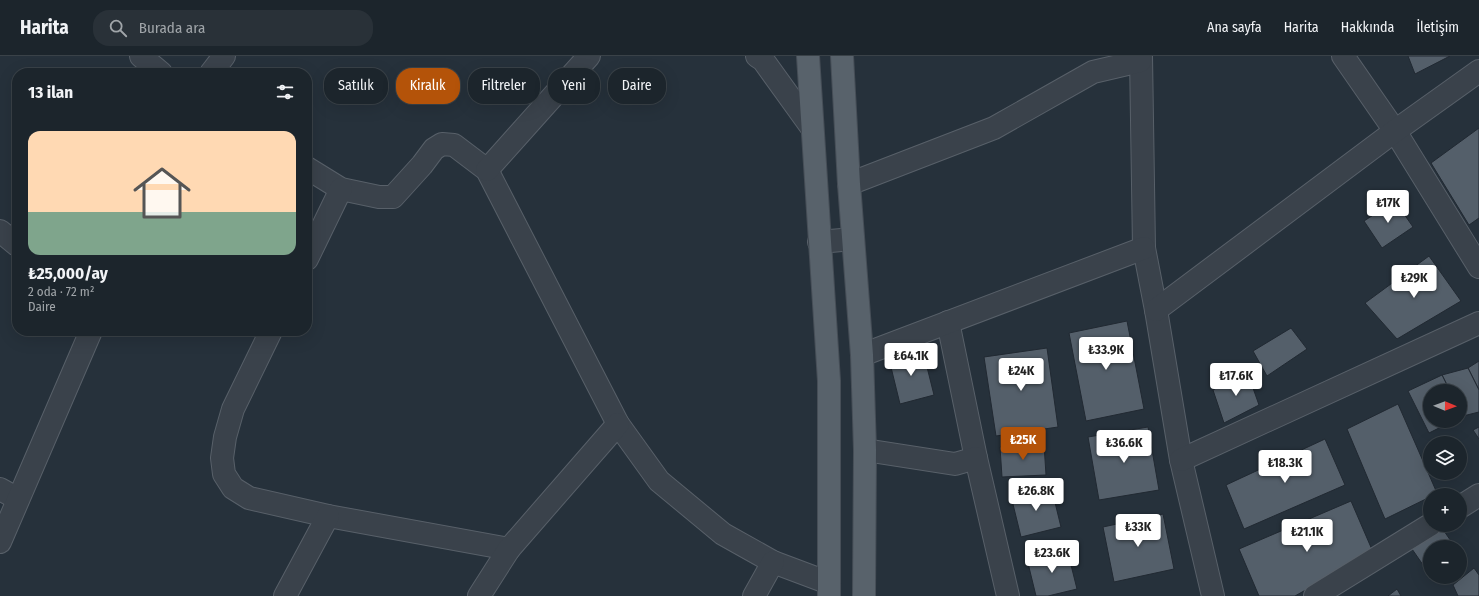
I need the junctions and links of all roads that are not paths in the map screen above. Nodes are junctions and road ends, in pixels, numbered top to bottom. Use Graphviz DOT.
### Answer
graph roads {
  1 [pos="141,56"];
  2 [pos="224,56"];
  3 [pos="589,56"];
  4 [pos="757,56"];
  5 [pos="808,56"];
  6 [pos="842,56"];
  7 [pos="1343,56"];
  8 [pos="1140,59"];
  9 [pos="155,68"];
  10 [pos="215,68"];
  11 [pos="1479,71"];
  12 [pos="812,128"];
  13 [pos="1395,131"];
  14 [pos="487,170"];
  15 [pos="312,171"];
  16 [pos="849,184"];
  17 [pos="341,189"];
  18 [pos="0,231"];
  19 [pos="853,240"];
  20 [pos="12,241"];
  21 [pos="820,242"];
  22 [pos="1144,248"];
  23 [pos="312,249"];
  24 [pos="1479,267"];
  25 [pos="1156,310"];
  26 [pos="948,322"];
  27 [pos="1479,323"];
  28 [pos="88,336"];
  29 [pos="269,336"];
  30 [pos="862,355"];
  31 [pos="618,424"];
  32 [pos="865,450"];
  33 [pos="976,458"];
  34 [pos="1181,460"];
  35 [pos="9,494"];
  36 [pos="1479,495"];
  37 [pos="1467,503"];
  38 [pos="328,516"];
  39 [pos="1423,529"];
  40 [pos="0,542"];
  41 [pos="509,549"];
  42 [pos="773,562"];
  43 [pos="829,589"];
  44 [pos="285,596"];
  45 [pos="479,596"];
  46 [pos="754,596"];
  47 [pos="864,596"];
  48 [pos="1008,596"];
  49 [pos="1213,596"];
  50 [pos="1315,596"];
  1 -- 9 [label="street"];
  2 -- 10 [label="street"];
  3 -- 14 [label="street"];
  4 -- 12 [label="street"];
  5 -- 12 [label="main road"];
  6 -- 16 [label="main road"];
  7 -- 13 [label="street"];
  8 -- 16 [label="street"];
  8 -- 22 [label="street"];
  11 -- 13 [label="street"];
  12 -- 21 [label="main road"];
  13 -- 24 [label="street"];
  13 -- 25 [label="street"];
  14 -- 17 [label="street"];
  14 -- 31 [label="street"];
  15 -- 17 [label="street"];
  16 -- 19 [label="main road"];
  17 -- 23 [label="street"];
  18 -- 20 [label="street"];
  19 -- 21 [label="street"];
  19 -- 30 [label="main road"];
  21 -- 43 [label="main road"];
  22 -- 25 [label="street"];
  22 -- 26 [label="street"];
  25 -- 34 [label="street"];
  26 -- 30 [label="street"];
  26 -- 33 [label="street"];
  27 -- 34 [label="street"];
  28 -- 35 [label="street"];
  29 -- 38 [label="street"];
  30 -- 32 [label="main road"];
  31 -- 41 [label="street"];
  31 -- 42 [label="street"];
  32 -- 33 [label="street"];
  32 -- 47 [label="main road"];
  33 -- 48 [label="street"];
  34 -- 49 [label="street"];
  35 -- 40 [label="street"];
  36 -- 37 [label="street"];
  38 -- 41 [label="street"];
  38 -- 44 [label="street"];
  39 -- 50 [label="street"];
  41 -- 45 [label="street"];
  42 -- 43 [label="street"];
  42 -- 46 [label="street"];
}
